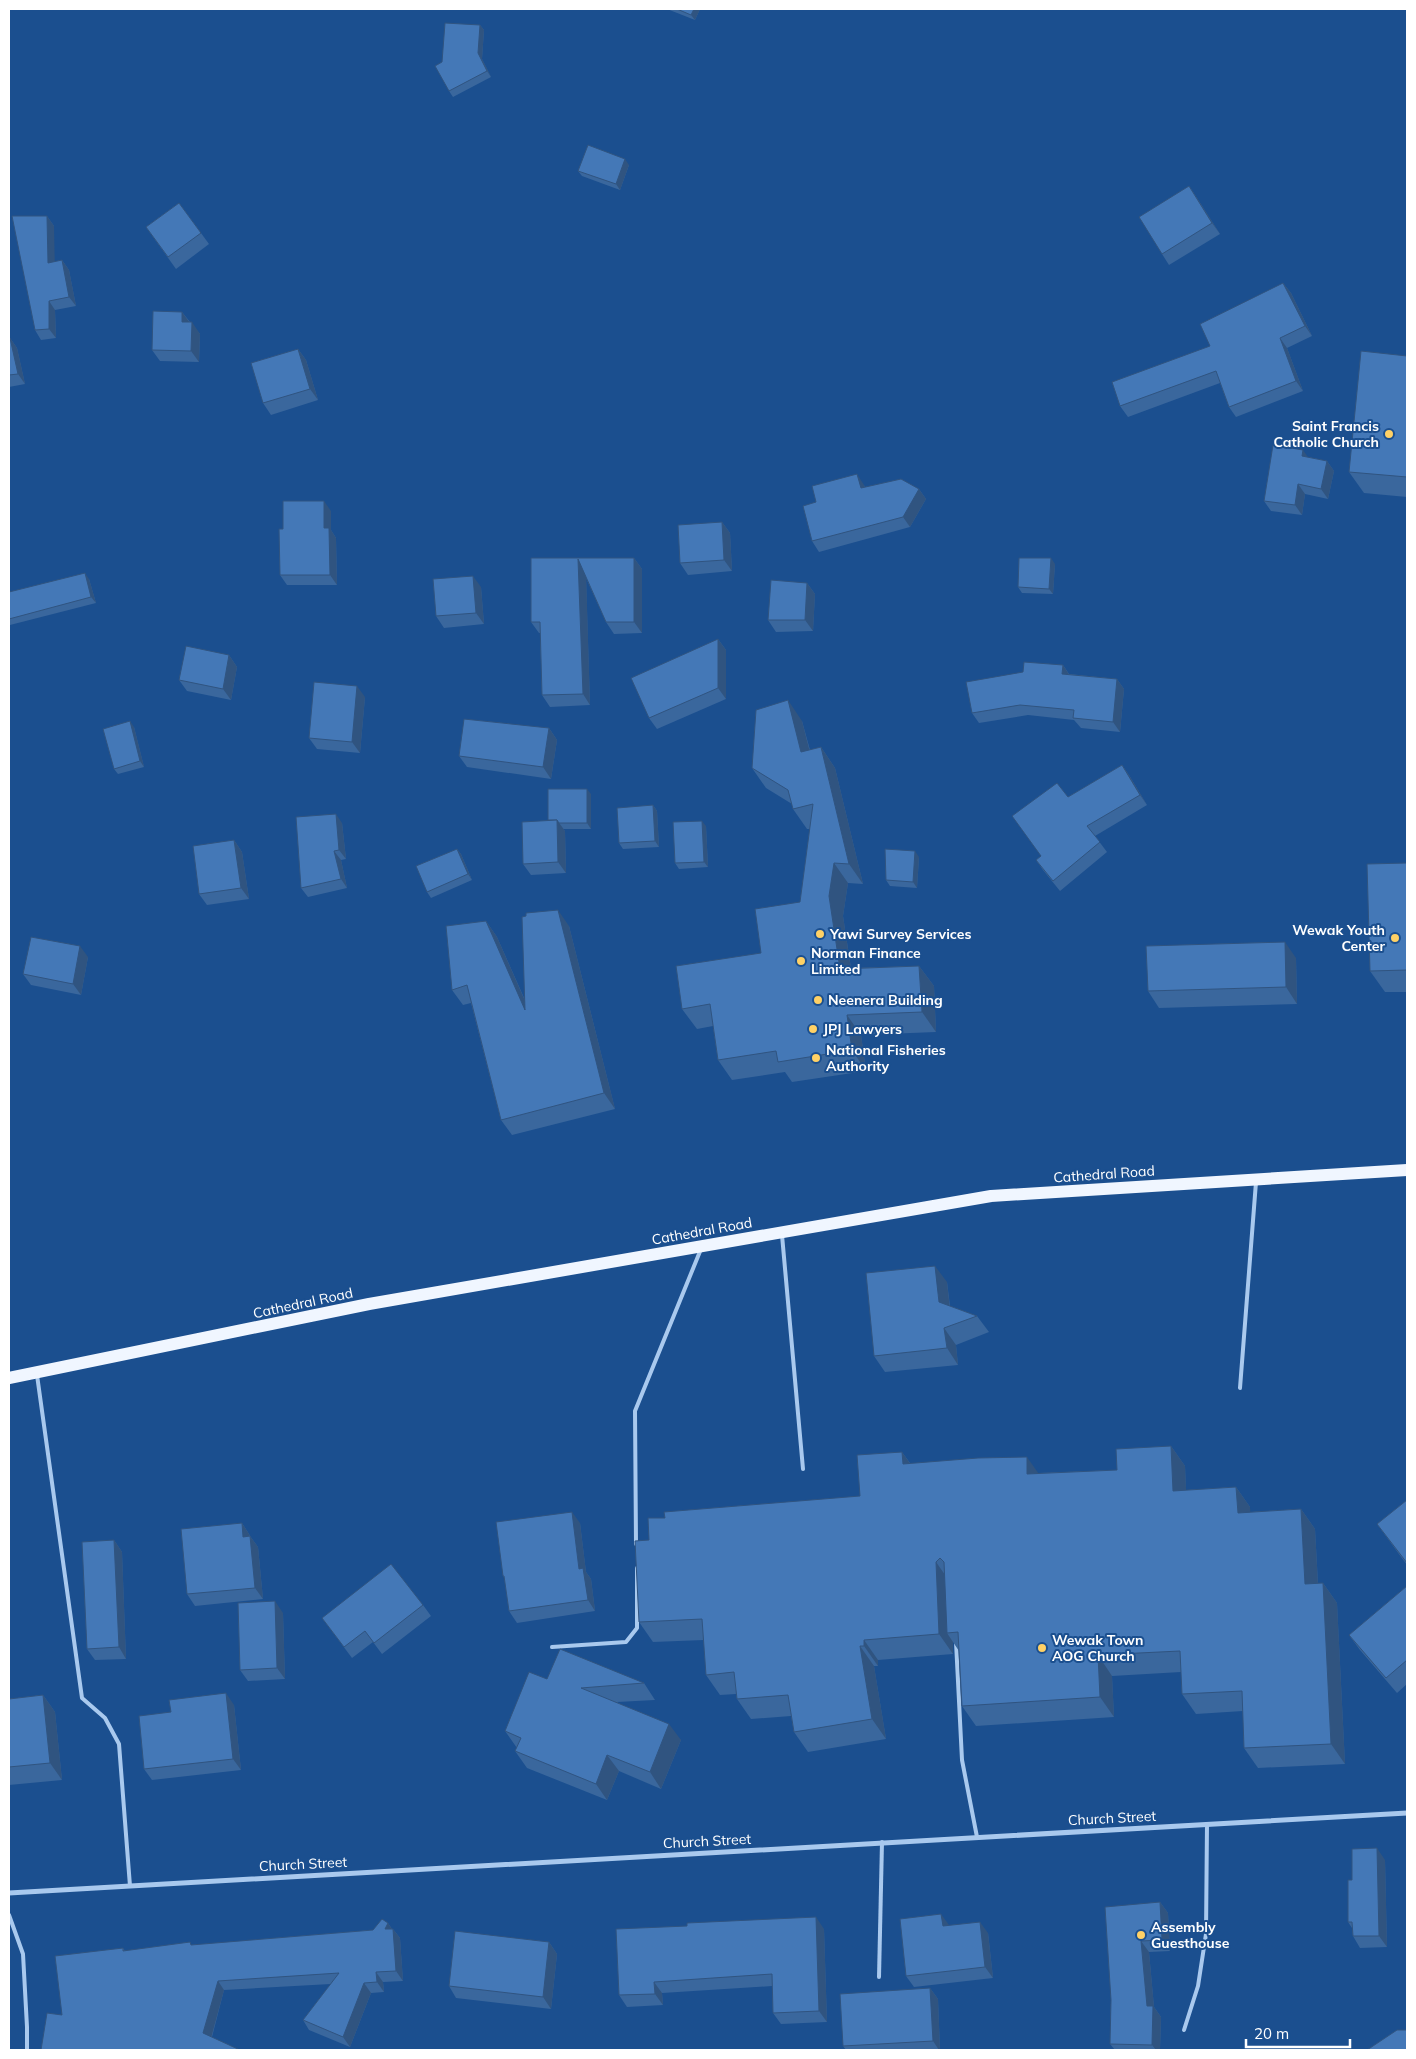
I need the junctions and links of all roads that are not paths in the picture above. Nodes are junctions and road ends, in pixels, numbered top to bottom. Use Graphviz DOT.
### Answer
graph roads {
  1 [pos="1407,1170"];
  2 [pos="1256,1180"];
  3 [pos="782,1232"];
  4 [pos="702,1247"];
  5 [pos="36,1372"];
  6 [pos="9,1378"];
  7 [pos="1240,1388"];
  8 [pos="803,1469"];
  9 [pos="636,1550"];
  10 [pos="636,1560"];
  11 [pos="956,1632"];
  12 [pos="552,1647"];
  13 [pos="1407,1813"];
  14 [pos="1207,1824"];
  15 [pos="977,1837"];
  16 [pos="882,1842"];
  17 [pos="130,1886"];
  18 [pos="9,1893"];
  19 [pos="9,1915"];
  20 [pos="879,1977"];
  21 [pos="1184,2030"];
  22 [pos="27,2050"];
  1 -- 2 [label="main road, Cathedral Road"];
  2 -- 3 [label="main road, Cathedral Road"];
  2 -- 7 [label="lane"];
  3 -- 4 [label="main road, Cathedral Road"];
  3 -- 8 [label="lane"];
  4 -- 5 [label="main road, Cathedral Road"];
  4 -- 9 [label="lane"];
  5 -- 6 [label="main road, Cathedral Road"];
  5 -- 17 [label="lane"];
  10 -- 12 [label="lane"];
  11 -- 15 [label="lane"];
  13 -- 14 [label="street, Church Street"];
  14 -- 15 [label="street, Church Street"];
  14 -- 21 [label="lane"];
  15 -- 16 [label="street, Church Street"];
  16 -- 17 [label="street, Church Street"];
  16 -- 20 [label="lane"];
  17 -- 18 [label="street, Church Street"];
  19 -- 22 [label="lane"];
}
